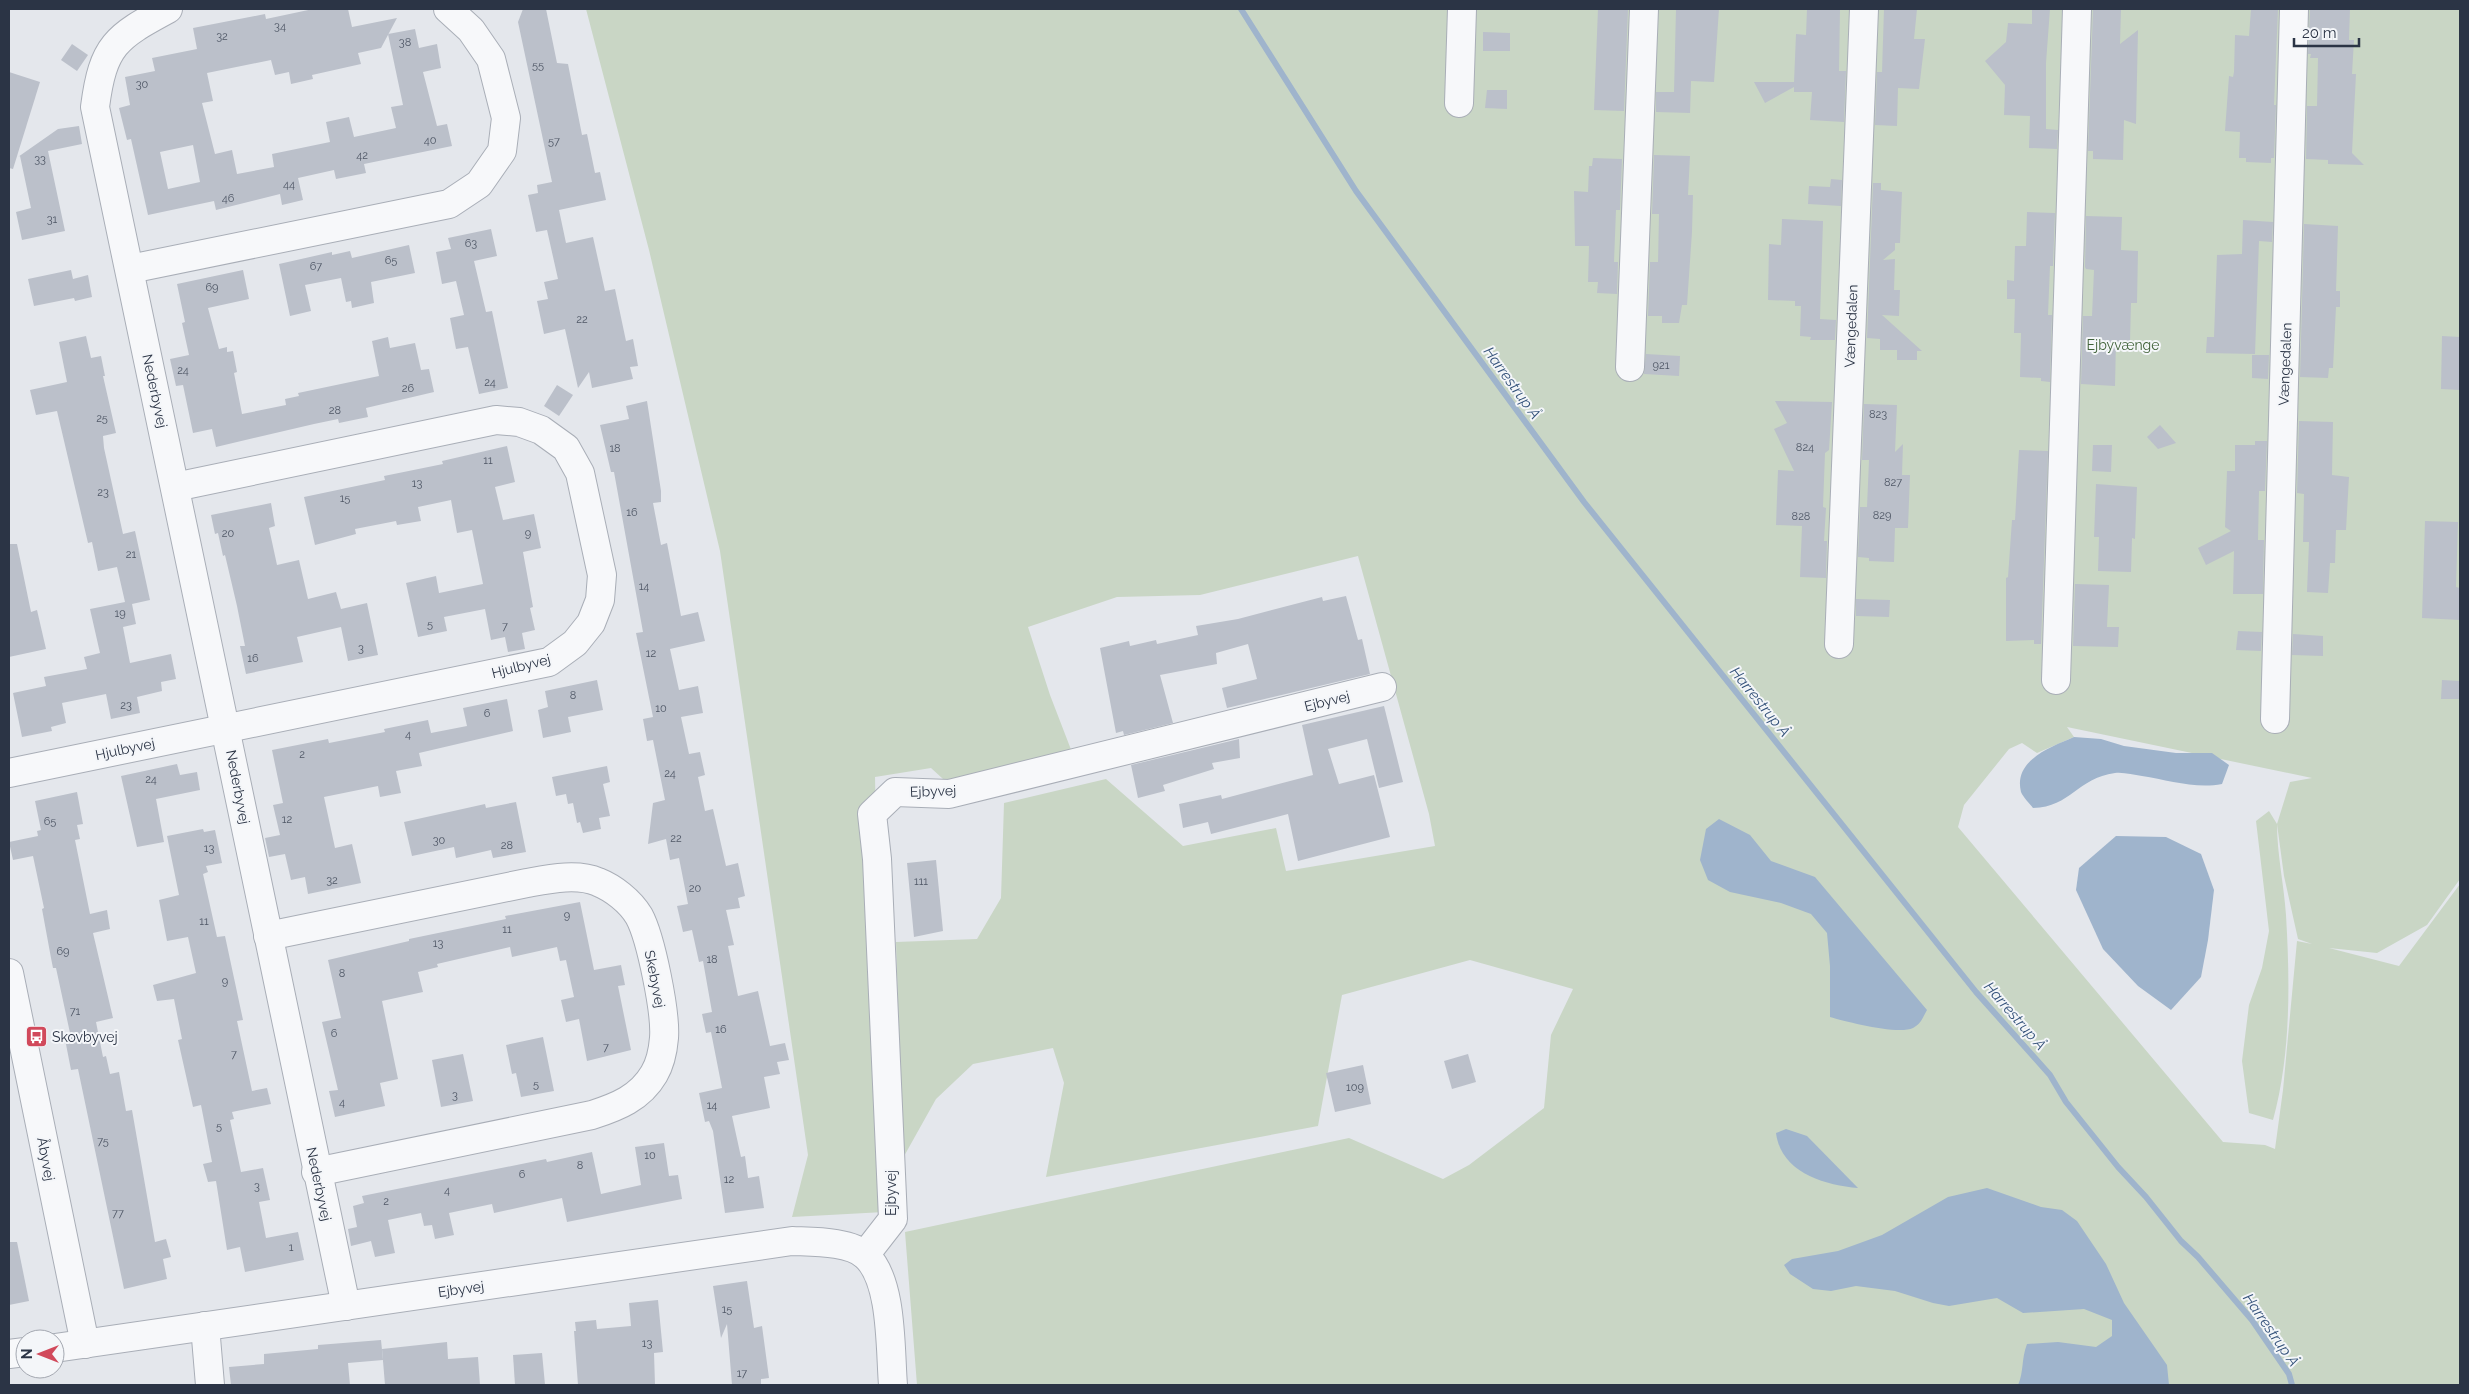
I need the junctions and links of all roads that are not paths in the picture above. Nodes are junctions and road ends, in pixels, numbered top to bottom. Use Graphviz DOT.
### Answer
graph roads {
  1 [pos="168,9"];
  2 [pos="448,9"];
  3 [pos="1462,9"];
  4 [pos="1644,9"];
  5 [pos="1864,9"];
  6 [pos="2077,9"];
  7 [pos="2294,9"];
  8 [pos="1459,103"];
  9 [pos="130,269"];
  10 [pos="1630,367"];
  11 [pos="175,488"];
  12 [pos="1839,644"];
  13 [pos="2056,680"];
  14 [pos="1382,687"];
  15 [pos="2276,719"];
  16 [pos="226,728"];
  17 [pos="9,773"];
  18 [pos="268,936"];
  19 [pos="9,973"];
  20 [pos="16,1043"];
  21 [pos="316,1172"];
  22 [pos="865,1255"];
  23 [pos="346,1306"];
  24 [pos="205,1326"];
  25 [pos="85,1344"];
  26 [pos="65,1347"];
  27 [pos="210,1385"];
  28 [pos="893,1385"];
  1 -- 9 [label="street, Nederbyvej"];
  2 -- 9 [label="street"];
  3 -- 8 [label="street"];
  4 -- 10 [label="street"];
  5 -- 12 [label="street, Vængedalen"];
  6 -- 13 [label="street"];
  7 -- 15 [label="street, Vængedalen"];
  9 -- 11 [label="street, Nederbyvej"];
  11 -- 16 [label="street, Nederbyvej"];
  11 -- 16 [label="street, Hjulbyvej"];
  14 -- 22 [label="street, Ejbyvej"];
  16 -- 17 [label="street, Hjulbyvej"];
  16 -- 18 [label="street, Nederbyvej"];
  18 -- 21 [label="street, Nederbyvej"];
  18 -- 21 [label="street, Skebyvej"];
  19 -- 20 [label="street, Åbyvej"];
  20 -- 25 [label="street, Åbyvej"];
  21 -- 23 [label="street, Nederbyvej"];
  22 -- 23 [label="street, Ejbyvej"];
  22 -- 28 [label="street"];
  23 -- 24 [label="street, Ejbyvej"];
  24 -- 25 [label="street, Ejbyvej"];
  24 -- 27 [label="street"];
  25 -- 26 [label="street, Ejbyvej"];
}
